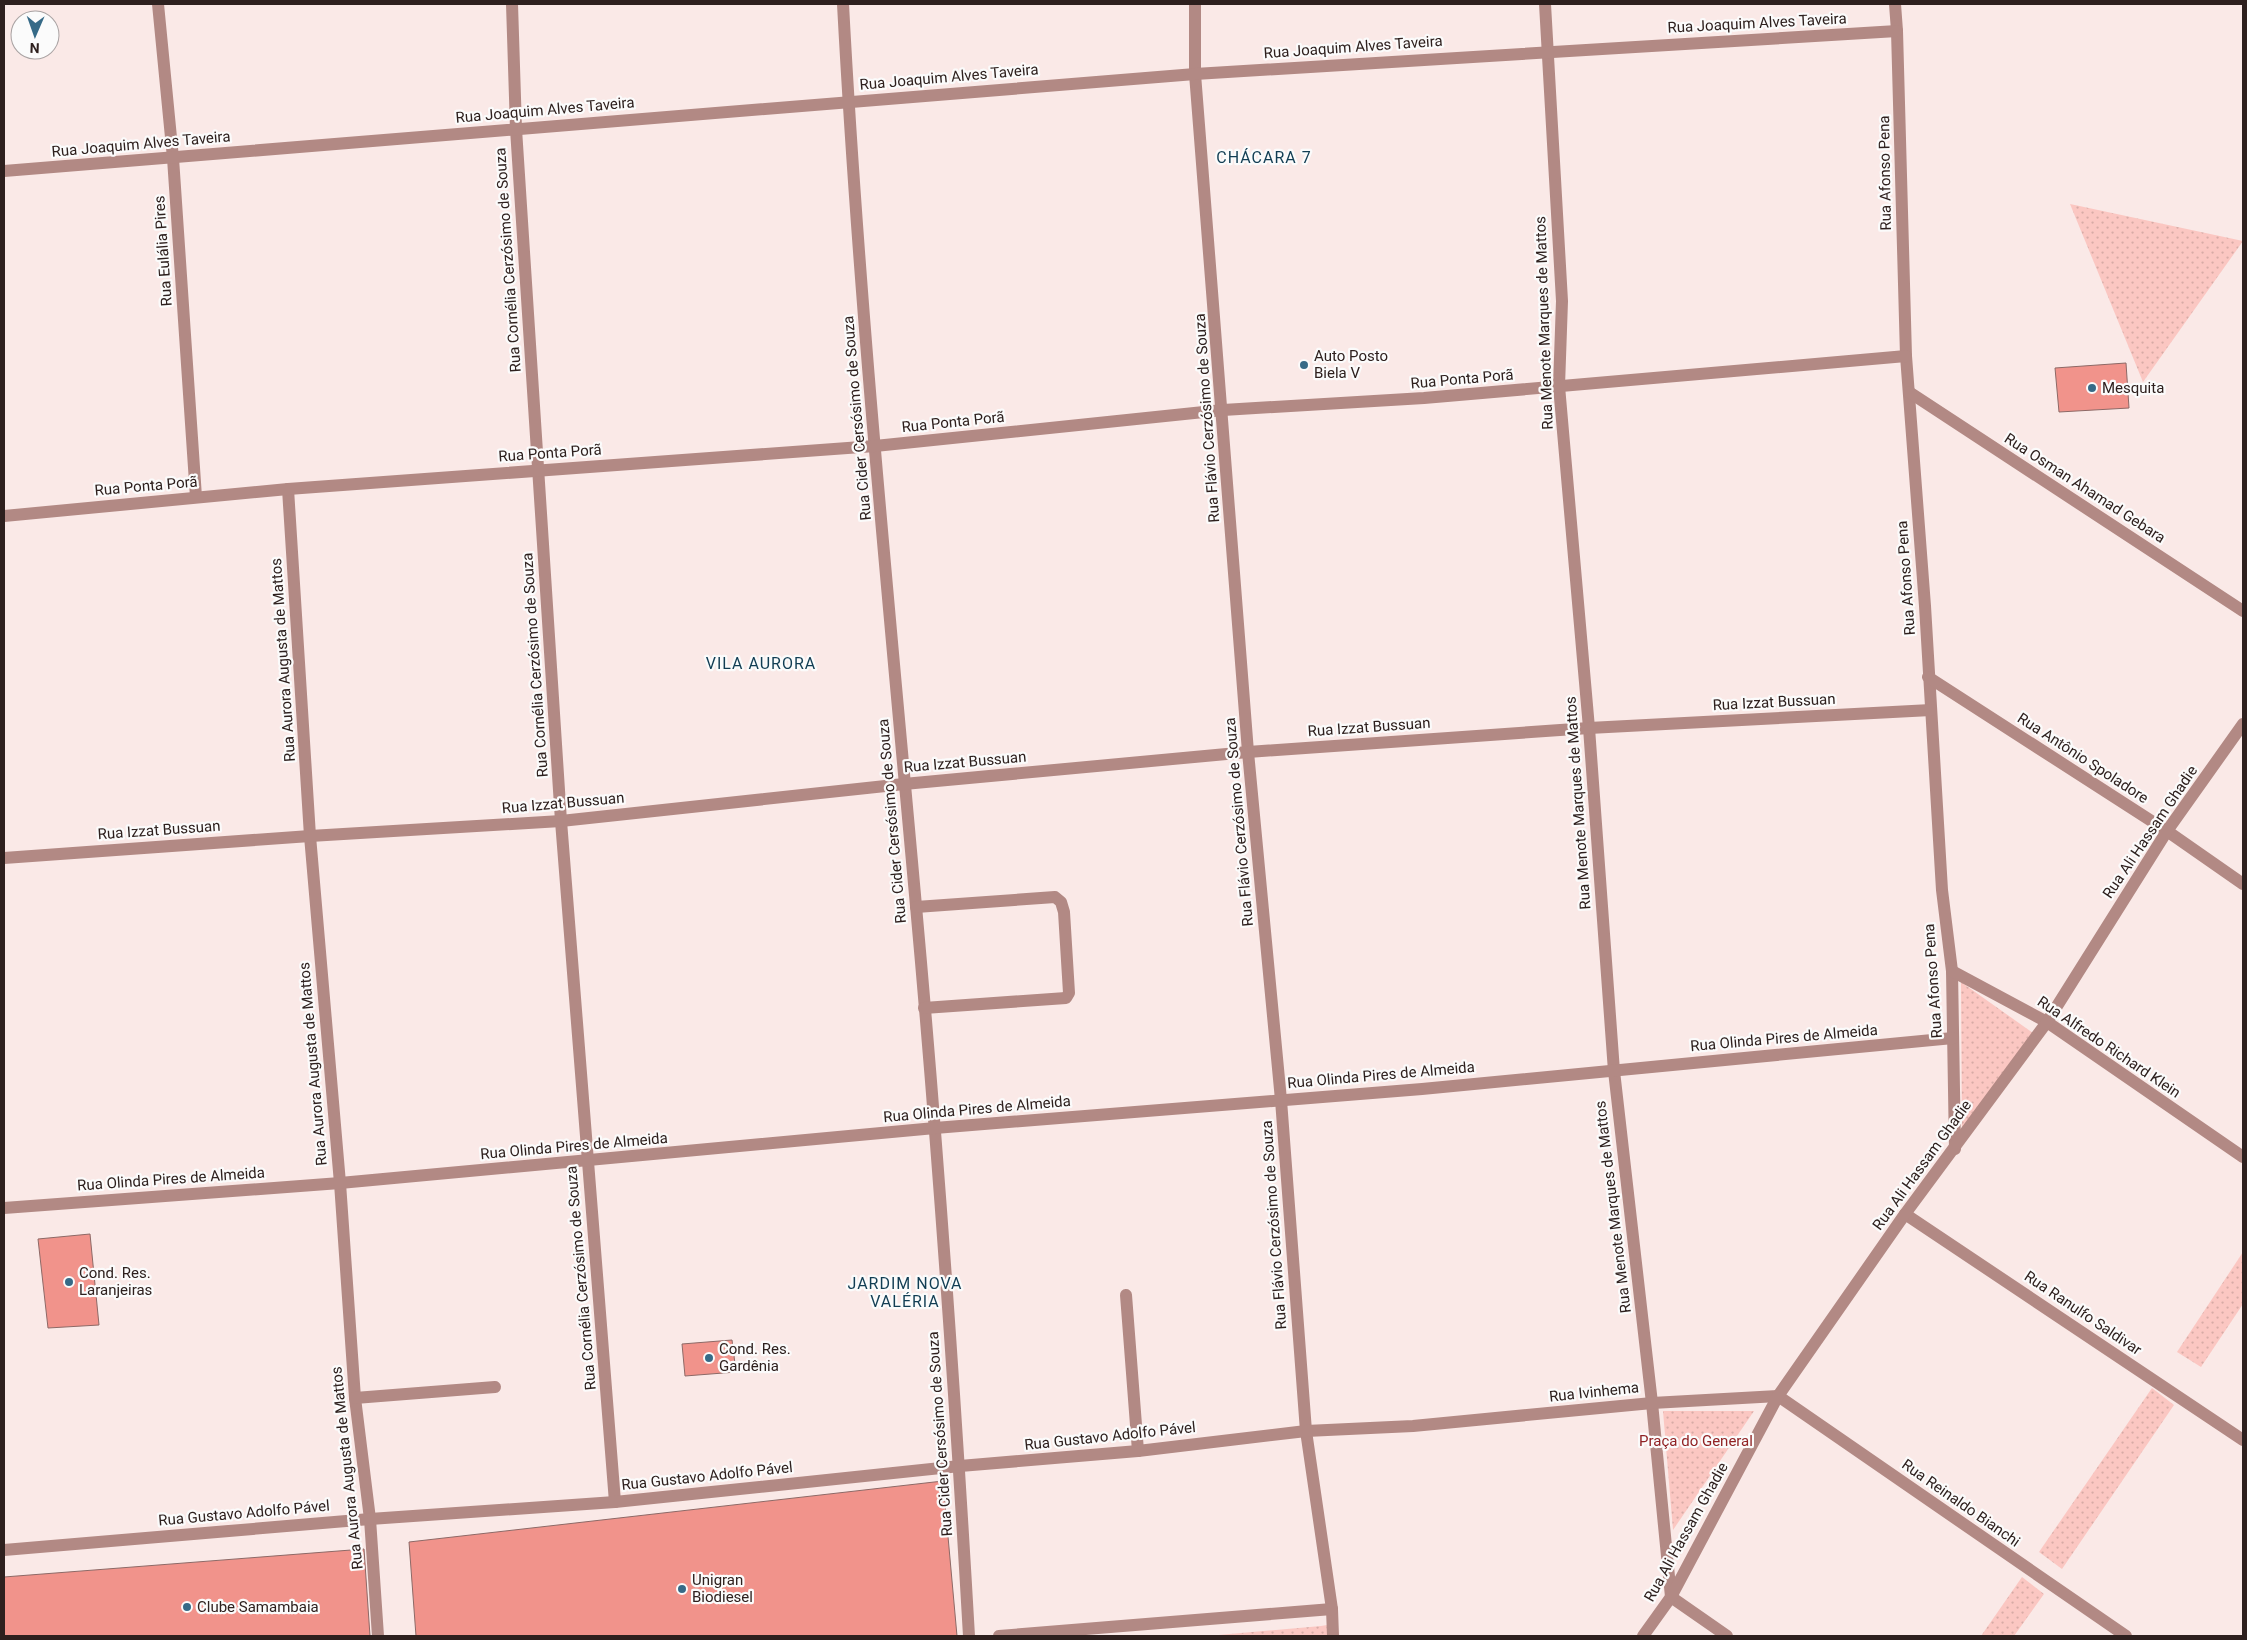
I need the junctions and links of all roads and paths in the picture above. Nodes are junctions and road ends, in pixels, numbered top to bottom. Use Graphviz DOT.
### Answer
graph roads {
  1 [pos="158,4"];
  2 [pos="512,4"];
  3 [pos="843,4"];
  4 [pos="1194,4"];
  5 [pos="1545,4"];
  6 [pos="1895,4"];
  7 [pos="1897,31"];
  8 [pos="1548,51"];
  9 [pos="1196,74"];
  10 [pos="848,101"];
  11 [pos="516,129"];
  12 [pos="173,158"];
  13 [pos="4,172"];
  14 [pos="1906,356"];
  15 [pos="1559,386"];
  16 [pos="1909,392"];
  17 [pos="1223,410"];
  18 [pos="875,446"];
  19 [pos="538,470"];
  20 [pos="288,489"];
  21 [pos="196,498"];
  22 [pos="4,516"];
  23 [pos="2243,611"];
  24 [pos="1928,677"];
  25 [pos="1931,710"];
  26 [pos="2243,724"];
  27 [pos="1590,728"];
  28 [pos="1248,752"];
  29 [pos="904,784"];
  30 [pos="561,821"];
  31 [pos="2167,831"];
  32 [pos="310,836"];
  33 [pos="4,858"];
  34 [pos="2243,884"];
  35 [pos="916,907"];
  36 [pos="1952,971"];
  37 [pos="924,1008"];
  38 [pos="2047,1022"];
  39 [pos="1953,1038"];
  40 [pos="1614,1071"];
  41 [pos="1281,1100"];
  42 [pos="935,1128"];
  43 [pos="1955,1149"];
  44 [pos="2243,1157"];
  45 [pos="588,1161"];
  46 [pos="340,1183"];
  47 [pos="4,1208"];
  48 [pos="1905,1214"];
  49 [pos="1126,1296"];
  50 [pos="495,1387"];
  51 [pos="1778,1396"];
  52 [pos="355,1398"];
  53 [pos="1652,1402"];
  54 [pos="1413,1426"];
  55 [pos="1306,1431"];
  56 [pos="2243,1440"];
  57 [pos="1138,1451"];
  58 [pos="960,1466"];
  59 [pos="615,1502"];
  60 [pos="370,1519"];
  61 [pos="4,1550"];
  62 [pos="1671,1597"];
  63 [pos="1332,1609"];
  64 [pos="378,1636"];
  65 [pos="969,1636"];
  66 [pos="999,1636"];
  67 [pos="1333,1636"];
  68 [pos="1643,1636"];
  69 [pos="1728,1636"];
  70 [pos="2126,1636"];
  1 -- 12 [label="street, Rua Eulália Pires"];
  2 -- 11 [label="street, Rua Cornélia Cerzósimo de Souza"];
  3 -- 10 [label="street, Rua Cider Cersósimo de Souza"];
  4 -- 9 [label="street, Rua Flávio Cerzósimo de Souza"];
  5 -- 8 [label="street, Rua Menote Marques de Mattos"];
  6 -- 7 [label="street, Rua Afonso Pena"];
  7 -- 8 [label="street, Rua Joaquim Alves Taveira"];
  7 -- 14 [label="street, Rua Afonso Pena"];
  8 -- 9 [label="street, Rua Joaquim Alves Taveira"];
  8 -- 15 [label="street, Rua Menote Marques de Mattos"];
  9 -- 10 [label="street, Rua Joaquim Alves Taveira"];
  9 -- 17 [label="street, Rua Flávio Cerzósimo de Souza"];
  10 -- 11 [label="street, Rua Joaquim Alves Taveira"];
  10 -- 18 [label="street, Rua Cider Cersósimo de Souza"];
  11 -- 12 [label="street, Rua Joaquim Alves Taveira"];
  11 -- 19 [label="street, Rua Cornélia Cerzósimo de Souza"];
  12 -- 13 [label="street, Rua Joaquim Alves Taveira"];
  12 -- 21 [label="street, Rua Eulália Pires"];
  14 -- 15 [label="street, Rua Ponta Porã"];
  14 -- 16 [label="street, Rua Afonso Pena"];
  15 -- 17 [label="street, Rua Ponta Porã"];
  15 -- 27 [label="street, Rua Menote Marques de Mattos"];
  16 -- 23 [label="street, Rua Osman Ahamad Gebara"];
  16 -- 24 [label="street, Rua Afonso Pena"];
  17 -- 18 [label="street, Rua Ponta Porã"];
  17 -- 28 [label="street, Rua Flávio Cerzósimo de Souza"];
  18 -- 19 [label="street, Rua Ponta Porã"];
  18 -- 29 [label="street, Rua Cider Cersósimo de Souza"];
  19 -- 20 [label="street, Rua Ponta Porã"];
  19 -- 30 [label="street, Rua Cornélia Cerzósimo de Souza"];
  20 -- 21 [label="street, Rua Ponta Porã"];
  20 -- 32 [label="street, Rua Aurora Augusta de Mattos"];
  21 -- 22 [label="street, Rua Ponta Porã"];
  24 -- 25 [label="street, Rua Afonso Pena"];
  24 -- 31 [label="street, Rua Antônio Spoladore"];
  25 -- 27 [label="street, Rua Izzat Bussuan"];
  25 -- 36 [label="street, Rua Afonso Pena"];
  26 -- 31 [label="street, Rua Ali Hassam Ghadie"];
  27 -- 28 [label="street, Rua Izzat Bussuan"];
  27 -- 40 [label="street, Rua Menote Marques de Mattos"];
  28 -- 29 [label="street, Rua Izzat Bussuan"];
  28 -- 41 [label="street, Rua Flávio Cerzósimo de Souza"];
  29 -- 30 [label="street, Rua Izzat Bussuan"];
  29 -- 35 [label="street, Rua Cider Cersósimo de Souza"];
  30 -- 32 [label="street, Rua Izzat Bussuan"];
  30 -- 45 [label="street, Rua Cornélia Cerzósimo de Souza"];
  31 -- 34 [label="street, Rua Antônio Spoladore"];
  31 -- 38 [label="street, Rua Ali Hassam Ghadie"];
  32 -- 33 [label="street, Rua Izzat Bussuan"];
  32 -- 46 [label="street, Rua Aurora Augusta de Mattos"];
  35 -- 37 [label="street, Rua Cider Cersósimo de Souza"];
  35 -- 37 [label="street"];
  36 -- 38 [label="street, Rua Alfredo Richard Klein"];
  36 -- 39 [label="street, Rua Afonso Pena"];
  37 -- 42 [label="street, Rua Cider Cersósimo de Souza"];
  38 -- 43 [label="street, Rua Ali Hassam Ghadie"];
  38 -- 44 [label="street, Rua Alfredo Richard Klein"];
  39 -- 40 [label="street, Rua Olinda Pires de Almeida"];
  39 -- 43 [label="street, Rua Afonso Pena"];
  40 -- 41 [label="street, Rua Olinda Pires de Almeida"];
  40 -- 53 [label="street, Rua Menote Marques de Mattos"];
  41 -- 42 [label="street, Rua Olinda Pires de Almeida"];
  41 -- 55 [label="street, Rua Flávio Cerzósimo de Souza"];
  42 -- 45 [label="street, Rua Olinda Pires de Almeida"];
  42 -- 58 [label="street, Rua Cider Cersósimo de Souza"];
  43 -- 48 [label="street, Rua Ali Hassam Ghadie"];
  45 -- 46 [label="street, Rua Olinda Pires de Almeida"];
  45 -- 59 [label="street, Rua Cornélia Cerzósimo de Souza"];
  46 -- 47 [label="street, Rua Olinda Pires de Almeida"];
  46 -- 52 [label="street, Rua Aurora Augusta de Mattos"];
  48 -- 51 [label="street, Rua Ali Hassam Ghadie"];
  48 -- 56 [label="street, Rua Ranulfo Saldivar"];
  49 -- 57 [label="street"];
  50 -- 52 [label="street"];
  51 -- 53 [label="street, Rua Ivinhema"];
  51 -- 62 [label="street, Rua Ali Hassam Ghadie"];
  51 -- 70 [label="street, Rua Reinaldo Bianchi"];
  52 -- 60 [label="street, Rua Aurora Augusta de Mattos"];
  53 -- 54 [label="street, Rua Ivinhema"];
  53 -- 62 [label="street, Rua Menote Marques de Mattos"];
  54 -- 55 [label="street, Rua Gustavo Adolfo Pável"];
  55 -- 57 [label="street, Rua Gustavo Adolfo Pável"];
  55 -- 63 [label="street, Rua Flávio Cerzósimo de Souza"];
  57 -- 58 [label="street, Rua Gustavo Adolfo Pável"];
  58 -- 59 [label="street, Rua Gustavo Adolfo Pável"];
  58 -- 65 [label="street, Rua Cider Cersósimo de Souza"];
  59 -- 60 [label="street, Rua Gustavo Adolfo Pável"];
  60 -- 61 [label="street, Rua Gustavo Adolfo Pável"];
  60 -- 64 [label="street, Rua Aurora Augusta de Mattos"];
  62 -- 68 [label="street, Rua Ali Hassam Ghadie"];
  62 -- 69 [label="street"];
  63 -- 66 [label="street"];
  63 -- 67 [label="street, Rua Flávio Cerzósimo de Souza"];
}
